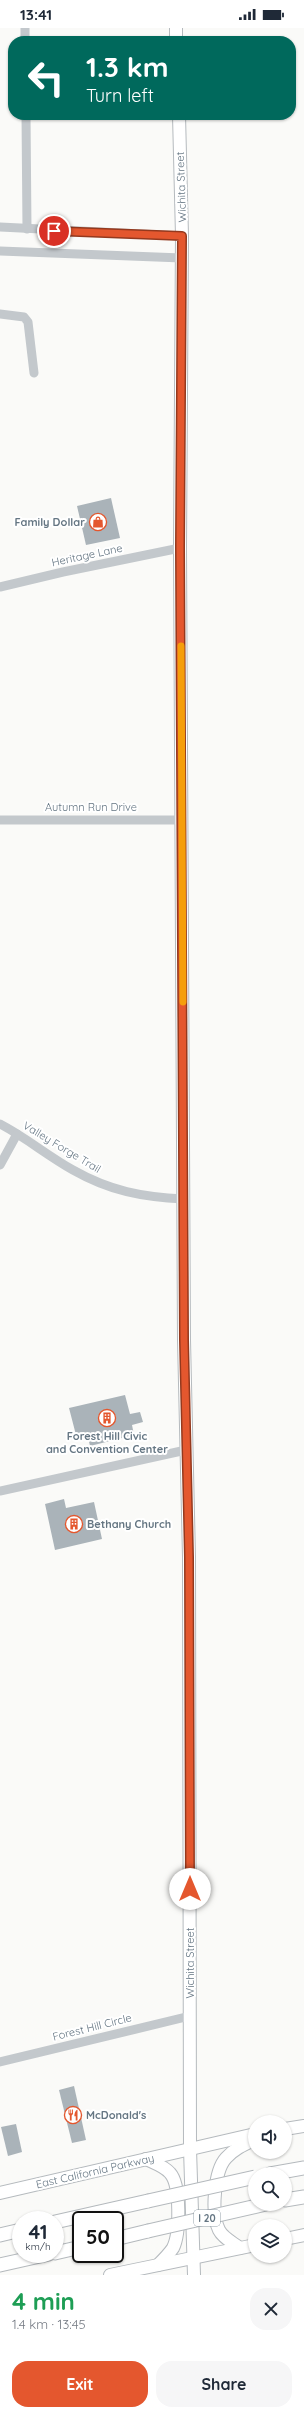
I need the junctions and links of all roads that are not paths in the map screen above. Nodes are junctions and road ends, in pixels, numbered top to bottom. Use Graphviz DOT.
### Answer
graph roads {
  1 [pos="26,120"];
  2 [pos="179,120"];
  3 [pos="0,227"];
  4 [pos="27,229"];
  5 [pos="182,236"];
  6 [pos="0,251"];
  7 [pos="182,258"];
  8 [pos="0,314"];
  9 [pos="34,373"];
  10 [pos="180,548"];
  11 [pos="0,587"];
  12 [pos="0,820"];
  13 [pos="182,820"];
  14 [pos="0,1124"];
  15 [pos="17,1134"];
  16 [pos="0,1165"];
  17 [pos="184,1199"];
  18 [pos="186,1450"];
  19 [pos="0,1491"];
  20 [pos="190,2016"];
  21 [pos="0,2062"];
  22 [pos="304,2126"];
  23 [pos="292,2127"];
  24 [pos="248,2136"];
  25 [pos="248,2143"];
  26 [pos="190,2149"];
  27 [pos="146,2159"];
  28 [pos="304,2168"];
  29 [pos="292,2170"];
  30 [pos="248,2179"];
  31 [pos="0,2192"];
  32 [pos="304,2196"];
  33 [pos="292,2199"];
  34 [pos="248,2208"];
  35 [pos="64,2220"];
  36 [pos="0,2226"];
  37 [pos="12,2228"];
  38 [pos="12,2232"];
  39 [pos="0,2235"];
  40 [pos="304,2235"];
  41 [pos="124,2237"];
  42 [pos="292,2238"];
  43 [pos="248,2246"];
  44 [pos="240,2248"];
  45 [pos="194,2257"];
  46 [pos="12,2262"];
  47 [pos="13,2263"];
  48 [pos="158,2264"];
  49 [pos="0,2265"];
  50 [pos="0,2272"];
  51 [pos="110,2275"];
  52 [pos="194,2275"];
  1 -- 4 [label="street"];
  2 -- 5 [label="main road, Wichita Street"];
  3 -- 4 [label="street"];
  4 -- 5 [label="street"];
  5 -- 7 [label="main road, Wichita Street"];
  6 -- 7 [label="street"];
  7 -- 10 [label="main road, Wichita Street"];
  8 -- 9 [label="street"];
  10 -- 11 [label="street, Heritage Lane"];
  10 -- 13 [label="main road, Wichita Street"];
  12 -- 13 [label="street, Autumn Run Drive"];
  13 -- 17 [label="main road, Wichita Street"];
  14 -- 15 [label="street, Valley Forge Trail"];
  15 -- 16 [label="street"];
  15 -- 17 [label="street, Valley Forge Trail"];
  17 -- 18 [label="main road, Wichita Street"];
  18 -- 19 [label="street"];
  18 -- 20 [label="main road, Wichita Street"];
  20 -- 21 [label="street, Forest Hill Circle"];
  20 -- 26 [label="main road, Wichita Street"];
  22 -- 23 [label="main road"];
  24 -- 26 [label="main road, East California Parkway"];
  25 -- 44 [label="main road"];
  26 -- 27 [label="main road, East California Parkway"];
  26 -- 45 [label="main road, Wichita Street"];
  27 -- 31 [label="main road, East California Parkway"];
  27 -- 48 [label="main road"];
  28 -- 29 [label="highway"];
  30 -- 35 [label="highway, bridge"];
  32 -- 33 [label="highway"];
  34 -- 41 [label="highway, I 20, bridge"];
  36 -- 37 [label="highway"];
  38 -- 39 [label="highway"];
  40 -- 42 [label="main road"];
  43 -- 44 [label="main road"];
  44 -- 45 [label="main road"];
  45 -- 48 [label="main road"];
  45 -- 52 [label="main road, Wichita Street"];
  46 -- 49 [label="highway"];
  47 -- 50 [label="highway"];
  48 -- 51 [label="main road"];
}
